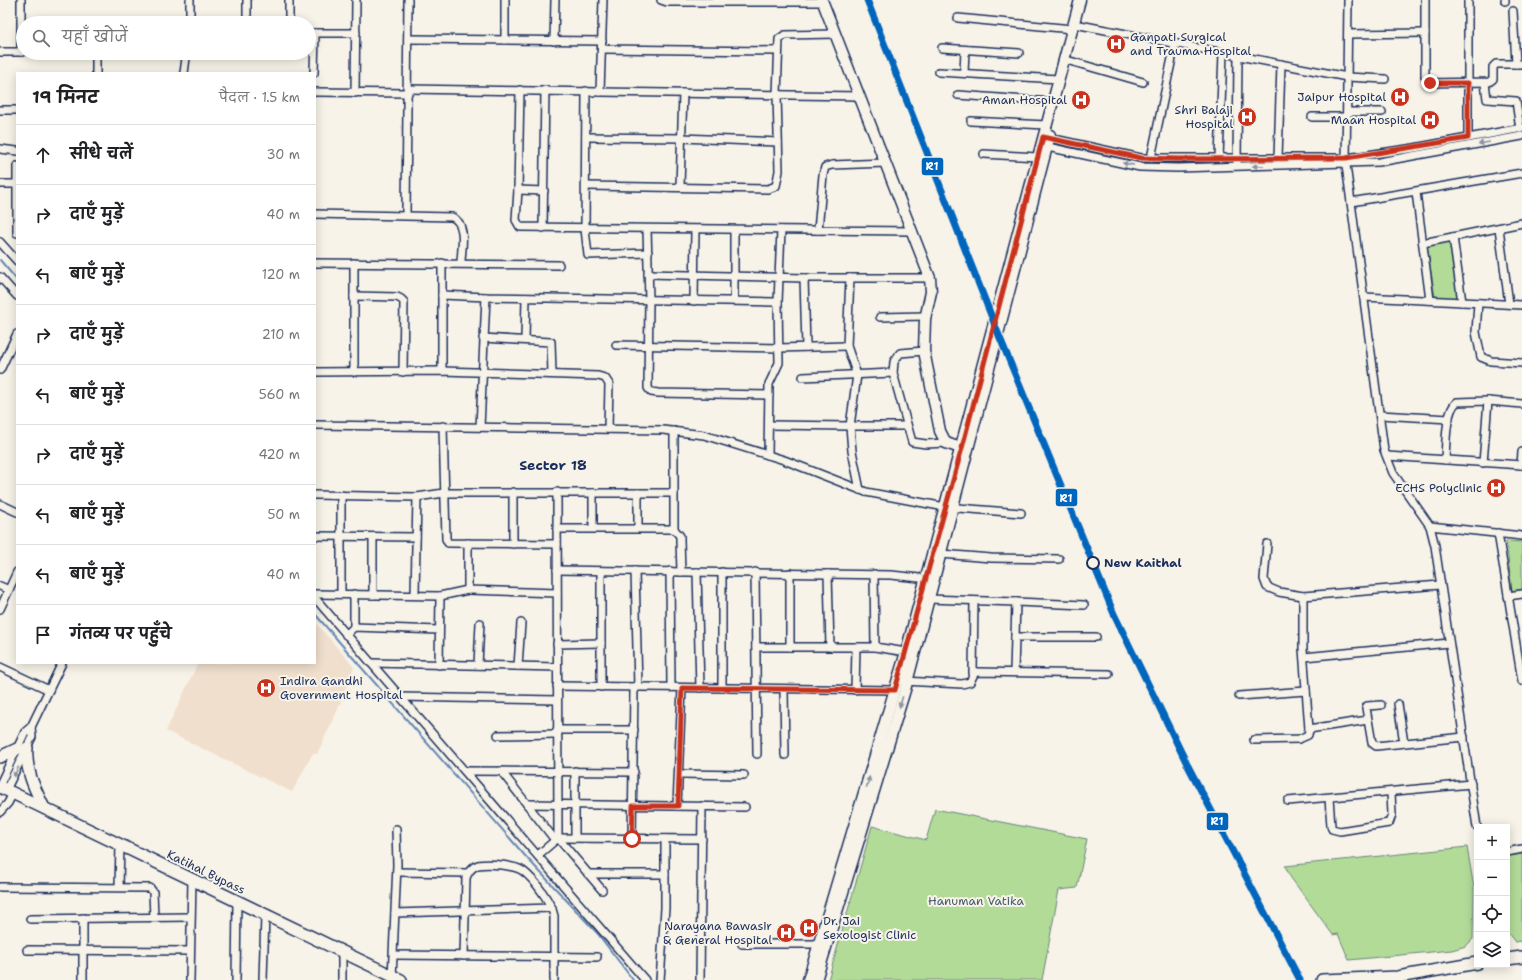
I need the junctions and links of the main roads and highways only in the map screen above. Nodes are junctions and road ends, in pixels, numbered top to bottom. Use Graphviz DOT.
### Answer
graph roads {
  1 [pos="1080,0"];
  2 [pos="1087,0"];
  3 [pos="823,1"];
  4 [pos="1076,27"];
  5 [pos="1045,142"];
  6 [pos="965,450"];
  7 [pos="949,507"];
  8 [pos="929,579"];
  9 [pos="900,684"];
  10 [pos="0,758"];
  11 [pos="5,789"];
  12 [pos="44,808"];
  13 [pos="1522,957"];
  14 [pos="1510,959"];
  15 [pos="1474,964"];
  16 [pos="395,978"];
  17 [pos="1361,979"];
  18 [pos="808,980"];
  19 [pos="816,980"];
  20 [pos="1322,980"];
  1 -- 4 [label="main road"];
  2 -- 4 [label="main road"];
  3 -- 6 [label="main road"];
  4 -- 5 [label="main road"];
  4 -- 5 [label="main road"];
  5 -- 6 [label="main road"];
  5 -- 6 [label="main road"];
  6 -- 7 [label="main road"];
  7 -- 8 [label="main road"];
  7 -- 8 [label="main road"];
  8 -- 9 [label="main road"];
  8 -- 9 [label="main road"];
  18 -- 9 [label="main road, one-way"];
  9 -- 19 [label="main road, one-way"];
  10 -- 12 [label="main road"];
  11 -- 12 [label="main road, Katihal Bypass"];
  12 -- 16 [label="main road, Katihal Bypass"];
  13 -- 14 [label="main road"];
  15 -- 17 [label="main road"];
  17 -- 20 [label="main road"];
}
